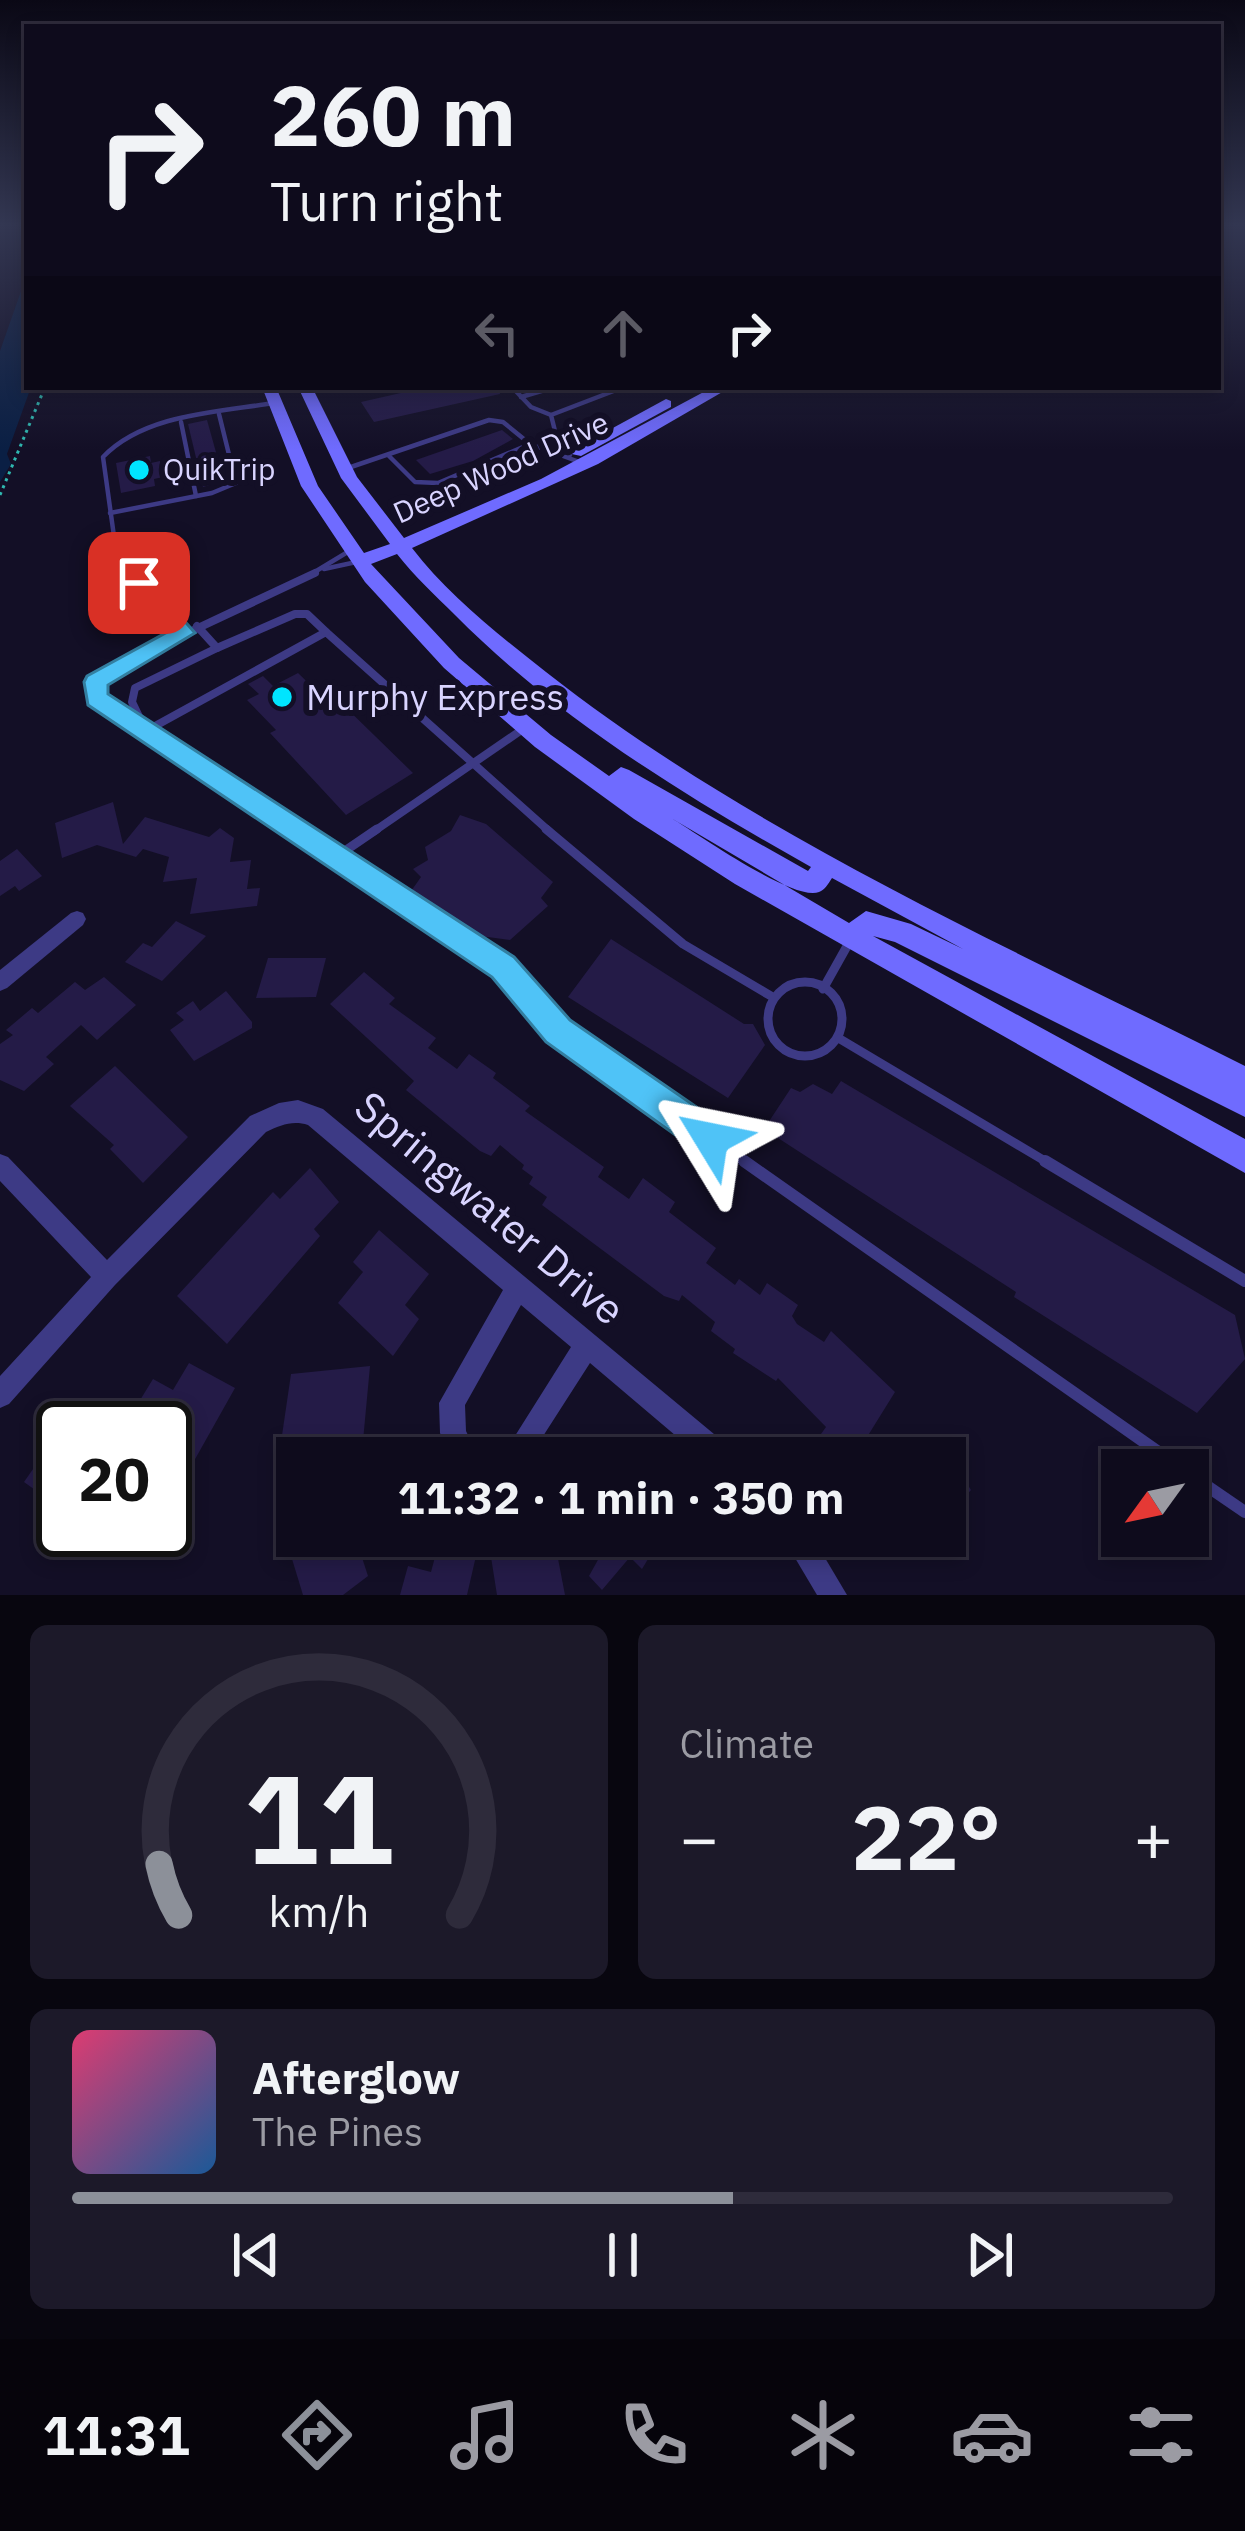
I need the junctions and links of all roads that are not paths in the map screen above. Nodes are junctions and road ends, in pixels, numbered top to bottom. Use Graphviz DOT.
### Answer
graph roads {
  1 [pos="306,390"];
  2 [pos="514,390"];
  3 [pos="546,390"];
  4 [pos="616,390"];
  5 [pos="690,390"];
  6 [pos="718,390"];
  7 [pos="272,395"];
  8 [pos="521,398"];
  9 [pos="219,414"];
  10 [pos="551,416"];
  11 [pos="181,422"];
  12 [pos="530,444"];
  13 [pos="388,455"];
  14 [pos="578,460"];
  15 [pos="345,469"];
  16 [pos="196,496"];
  17 [pos="110,513"];
  18 [pos="397,540"];
  19 [pos="357,555"];
  20 [pos="322,569"];
  21 [pos="197,626"];
  22 [pos="326,632"];
  23 [pos="183,633"];
  24 [pos="217,648"];
  25 [pos="528,726"];
  26 [pos="146,731"];
  27 [pos="564,754"];
  28 [pos="471,765"];
  29 [pos="336,856"];
  30 [pos="827,865"];
  31 [pos="77,920"];
  32 [pos="851,939"];
  33 [pos="0,982"];
  34 [pos="824,989"];
  35 [pos="771,996"];
  36 [pos="840,1039"];
  37 [pos="1245,1082"];
  38 [pos="1245,1102"];
  39 [pos="1245,1157"];
  40 [pos="0,1165"];
  41 [pos="107,1277"];
  42 [pos="1245,1281"];
  43 [pos="518,1288"];
  44 [pos="586,1344"];
  45 [pos="0,1395"];
  46 [pos="455,1437"];
  47 [pos="527,1437"];
  48 [pos="698,1437"];
  49 [pos="1155,1449"];
  50 [pos="1209,1487"];
  51 [pos="1245,1512"];
  52 [pos="809,1557"];
  53 [pos="833,1595"];
  1 -- 15 [label="main road"];
  2 -- 8 [label="lane"];
  3 -- 8 [label="lane"];
  4 -- 10 [label="lane"];
  5 -- 14 [label="main road, Deep Wood Drive"];
  6 -- 14 [label="main road, Deep Wood Drive"];
  7 -- 9 [label="lane"];
  7 -- 19 [label="main road"];
  8 -- 10 [label="lane"];
  9 -- 11 [label="lane"];
  9 -- 16 [label="lane"];
  10 -- 14 [label="lane"];
  11 -- 16 [label="lane"];
  11 -- 17 [label="lane"];
  12 -- 13 [label="lane"];
  12 -- 13 [label="lane"];
  12 -- 14 [label="lane"];
  13 -- 15 [label="lane"];
  14 -- 18 [label="main road, Deep Wood Drive"];
  15 -- 18 [label="main road"];
  16 -- 17 [label="lane"];
  17 -- 23 [label="lane"];
  18 -- 19 [label="main road, Deep Wood Drive"];
  18 -- 30 [label="main road"];
  19 -- 20 [label="lane"];
  19 -- 20 [label="lane"];
  19 -- 25 [label="main road"];
  20 -- 21 [label="lane"];
  21 -- 23 [label="lane"];
  21 -- 24 [label="lane"];
  22 -- 24 [label="lane"];
  22 -- 26 [label="lane"];
  22 -- 28 [label="lane"];
  23 -- 26 [label="lane"];
  24 -- 26 [label="lane"];
  25 -- 27 [label="main road"];
  25 -- 28 [label="lane"];
  26 -- 29 [label="lane"];
  27 -- 30 [label="main road"];
  27 -- 32 [label="main road"];
  28 -- 29 [label="lane"];
  28 -- 35 [label="lane"];
  29 -- 49 [label="lane"];
  30 -- 37 [label="main road"];
  31 -- 33 [label="street"];
  32 -- 34 [label="lane"];
  32 -- 38 [label="main road"];
  32 -- 39 [label="main road"];
  34 -- 35 [label="lane"];
  34 -- 36 [label="lane"];
  35 -- 36 [label="lane"];
  36 -- 42 [label="lane"];
  40 -- 41 [label="street"];
  41 -- 43 [label="street, Springwater Drive"];
  41 -- 45 [label="street, Springwater Drive"];
  43 -- 44 [label="street, Springwater Drive"];
  43 -- 46 [label="street"];
  44 -- 47 [label="street"];
  44 -- 48 [label="street, Springwater Drive"];
  50 -- 51 [label="lane"];
  52 -- 53 [label="street"];
}
